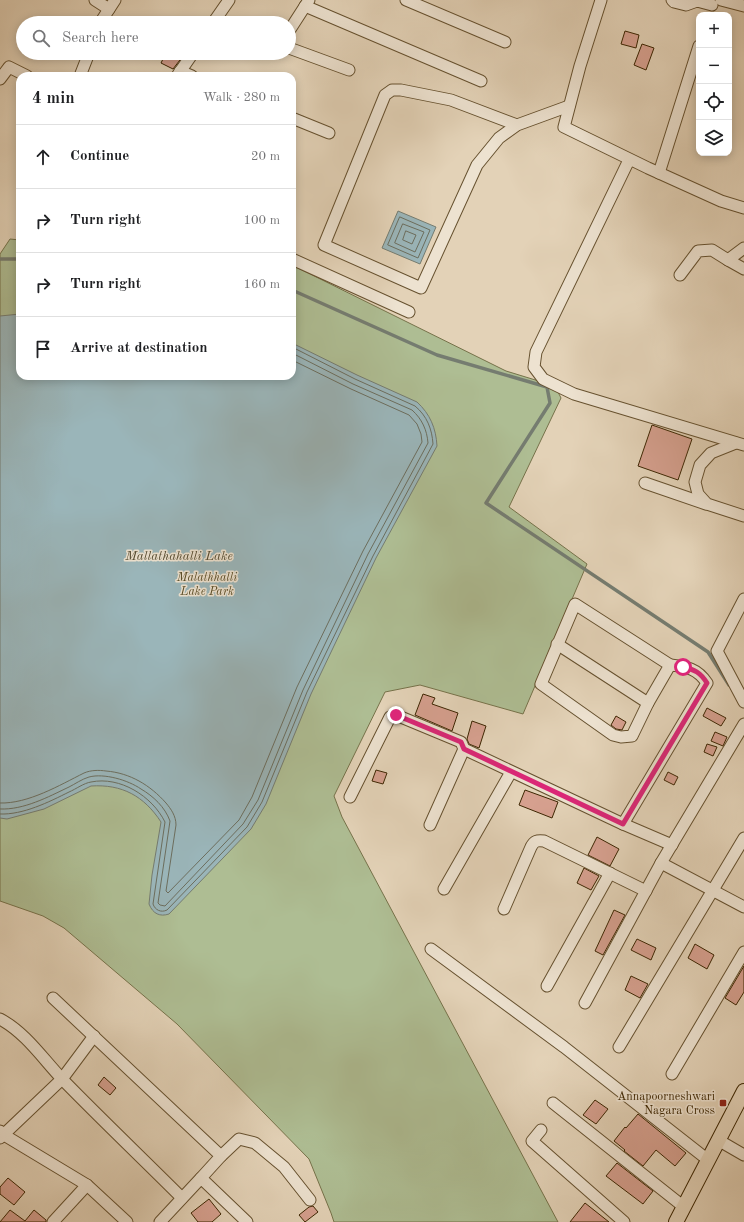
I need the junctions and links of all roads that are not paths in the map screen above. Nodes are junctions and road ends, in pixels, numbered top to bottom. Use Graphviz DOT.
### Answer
graph roads {
  1 [pos="95,0"];
  2 [pos="230,0"];
  3 [pos="406,0"];
  4 [pos="601,0"];
  5 [pos="672,0"];
  6 [pos="308,3"];
  7 [pos="112,4"];
  8 [pos="714,5"];
  9 [pos="744,6"];
  10 [pos="104,16"];
  11 [pos="221,16"];
  12 [pos="296,20"];
  13 [pos="505,42"];
  14 [pos="698,48"];
  15 [pos="296,51"];
  16 [pos="86,60"];
  17 [pos="188,60"];
  18 [pos="349,70"];
  19 [pos="19,72"];
  20 [pos="82,72"];
  21 [pos="179,72"];
  22 [pos="0,79"];
  23 [pos="481,81"];
  24 [pos="569,106"];
  25 [pos="296,120"];
  26 [pos="517,125"];
  27 [pos="329,133"];
  28 [pos="629,160"];
  29 [pos="659,173"];
  30 [pos="744,208"];
  31 [pos="744,248"];
  32 [pos="728,260"];
  33 [pos="296,261"];
  34 [pos="744,269"];
  35 [pos="680,274"];
  36 [pos="409,312"];
  37 [pos="740,444"];
  38 [pos="645,483"];
  39 [pos="707,504"];
  40 [pos="744,516"];
  41 [pos="744,599"];
  42 [pos="557,644"];
  43 [pos="670,665"];
  44 [pos="744,702"];
  45 [pos="648,703"];
  46 [pos="744,724"];
  47 [pos="464,749"];
  48 [pos="511,772"];
  49 [pos="350,797"];
  50 [pos="623,824"];
  51 [pos="430,825"];
  52 [pos="744,838"];
  53 [pos="672,845"];
  54 [pos="661,863"];
  55 [pos="610,873"];
  56 [pos="444,889"];
  57 [pos="712,890"];
  58 [pos="646,891"];
  59 [pos="744,907"];
  60 [pos="504,908"];
  61 [pos="431,949"];
  62 [pos="744,952"];
  63 [pos="548,986"];
  64 [pos="53,998"];
  65 [pos="585,1003"];
  66 [pos="0,1019"];
  67 [pos="94,1036"];
  68 [pos="620,1047"];
  69 [pos="672,1074"];
  70 [pos="62,1079"];
  71 [pos="744,1091"];
  72 [pos="553,1103"];
  73 [pos="541,1130"];
  74 [pos="1,1135"];
  75 [pos="718,1140"];
  76 [pos="744,1155"];
  77 [pos="221,1156"];
  78 [pos="708,1160"];
  79 [pos="201,1178"];
  80 [pos="87,1185"];
  81 [pos="182,1198"];
  82 [pos="310,1200"];
  83 [pos="684,1207"];
  84 [pos="53,1222"];
  85 [pos="127,1222"];
  86 [pos="160,1222"];
  87 [pos="247,1222"];
  88 [pos="624,1222"];
  89 [pos="676,1222"];
  1 -- 7 [label="street"];
  2 -- 11 [label="street"];
  3 -- 13 [label="street"];
  4 -- 24 [label="street"];
  5 -- 8 [label="street"];
  6 -- 12 [label="street"];
  6 -- 23 [label="street"];
  7 -- 10 [label="street"];
  8 -- 9 [label="street"];
  14 -- 29 [label="street"];
  15 -- 18 [label="street"];
  16 -- 20 [label="street"];
  17 -- 21 [label="street"];
  19 -- 22 [label="street"];
  24 -- 26 [label="street"];
  24 -- 28 [label="street"];
  25 -- 27 [label="street"];
  26 -- 26 [label="street"];
  28 -- 29 [label="street"];
  28 -- 37 [label="street"];
  29 -- 30 [label="street"];
  31 -- 32 [label="street"];
  32 -- 34 [label="street"];
  32 -- 35 [label="street"];
  33 -- 36 [label="street"];
  37 -- 39 [label="street"];
  38 -- 39 [label="street"];
  39 -- 40 [label="street"];
  41 -- 44 [label="street"];
  42 -- 43 [label="street"];
  42 -- 45 [label="street"];
  42 -- 45 [label="street"];
  43 -- 45 [label="street"];
  43 -- 50 [label="street"];
  46 -- 53 [label="street"];
  47 -- 48 [label="street"];
  47 -- 49 [label="street"];
  47 -- 51 [label="street"];
  48 -- 50 [label="street"];
  48 -- 56 [label="street"];
  50 -- 53 [label="street"];
  52 -- 57 [label="street"];
  53 -- 54 [label="street"];
  54 -- 57 [label="street"];
  54 -- 58 [label="street"];
  55 -- 58 [label="street"];
  55 -- 60 [label="street"];
  55 -- 63 [label="street"];
  57 -- 59 [label="street"];
  57 -- 68 [label="street"];
  58 -- 65 [label="street"];
  61 -- 78 [label="street"];
  62 -- 69 [label="street"];
  64 -- 67 [label="street"];
  66 -- 70 [label="street"];
  67 -- 70 [label="street"];
  67 -- 77 [label="street"];
  70 -- 74 [label="street"];
  70 -- 81 [label="street"];
  71 -- 75 [label="main road"];
  72 -- 83 [label="street"];
  73 -- 88 [label="street"];
  74 -- 80 [label="street"];
  75 -- 76 [label="street"];
  75 -- 78 [label="main road"];
  77 -- 79 [label="street"];
  77 -- 82 [label="street"];
  78 -- 83 [label="main road"];
  79 -- 81 [label="street"];
  79 -- 87 [label="street"];
  80 -- 84 [label="street"];
  80 -- 85 [label="street"];
  81 -- 86 [label="street"];
  83 -- 89 [label="main road"];
}
